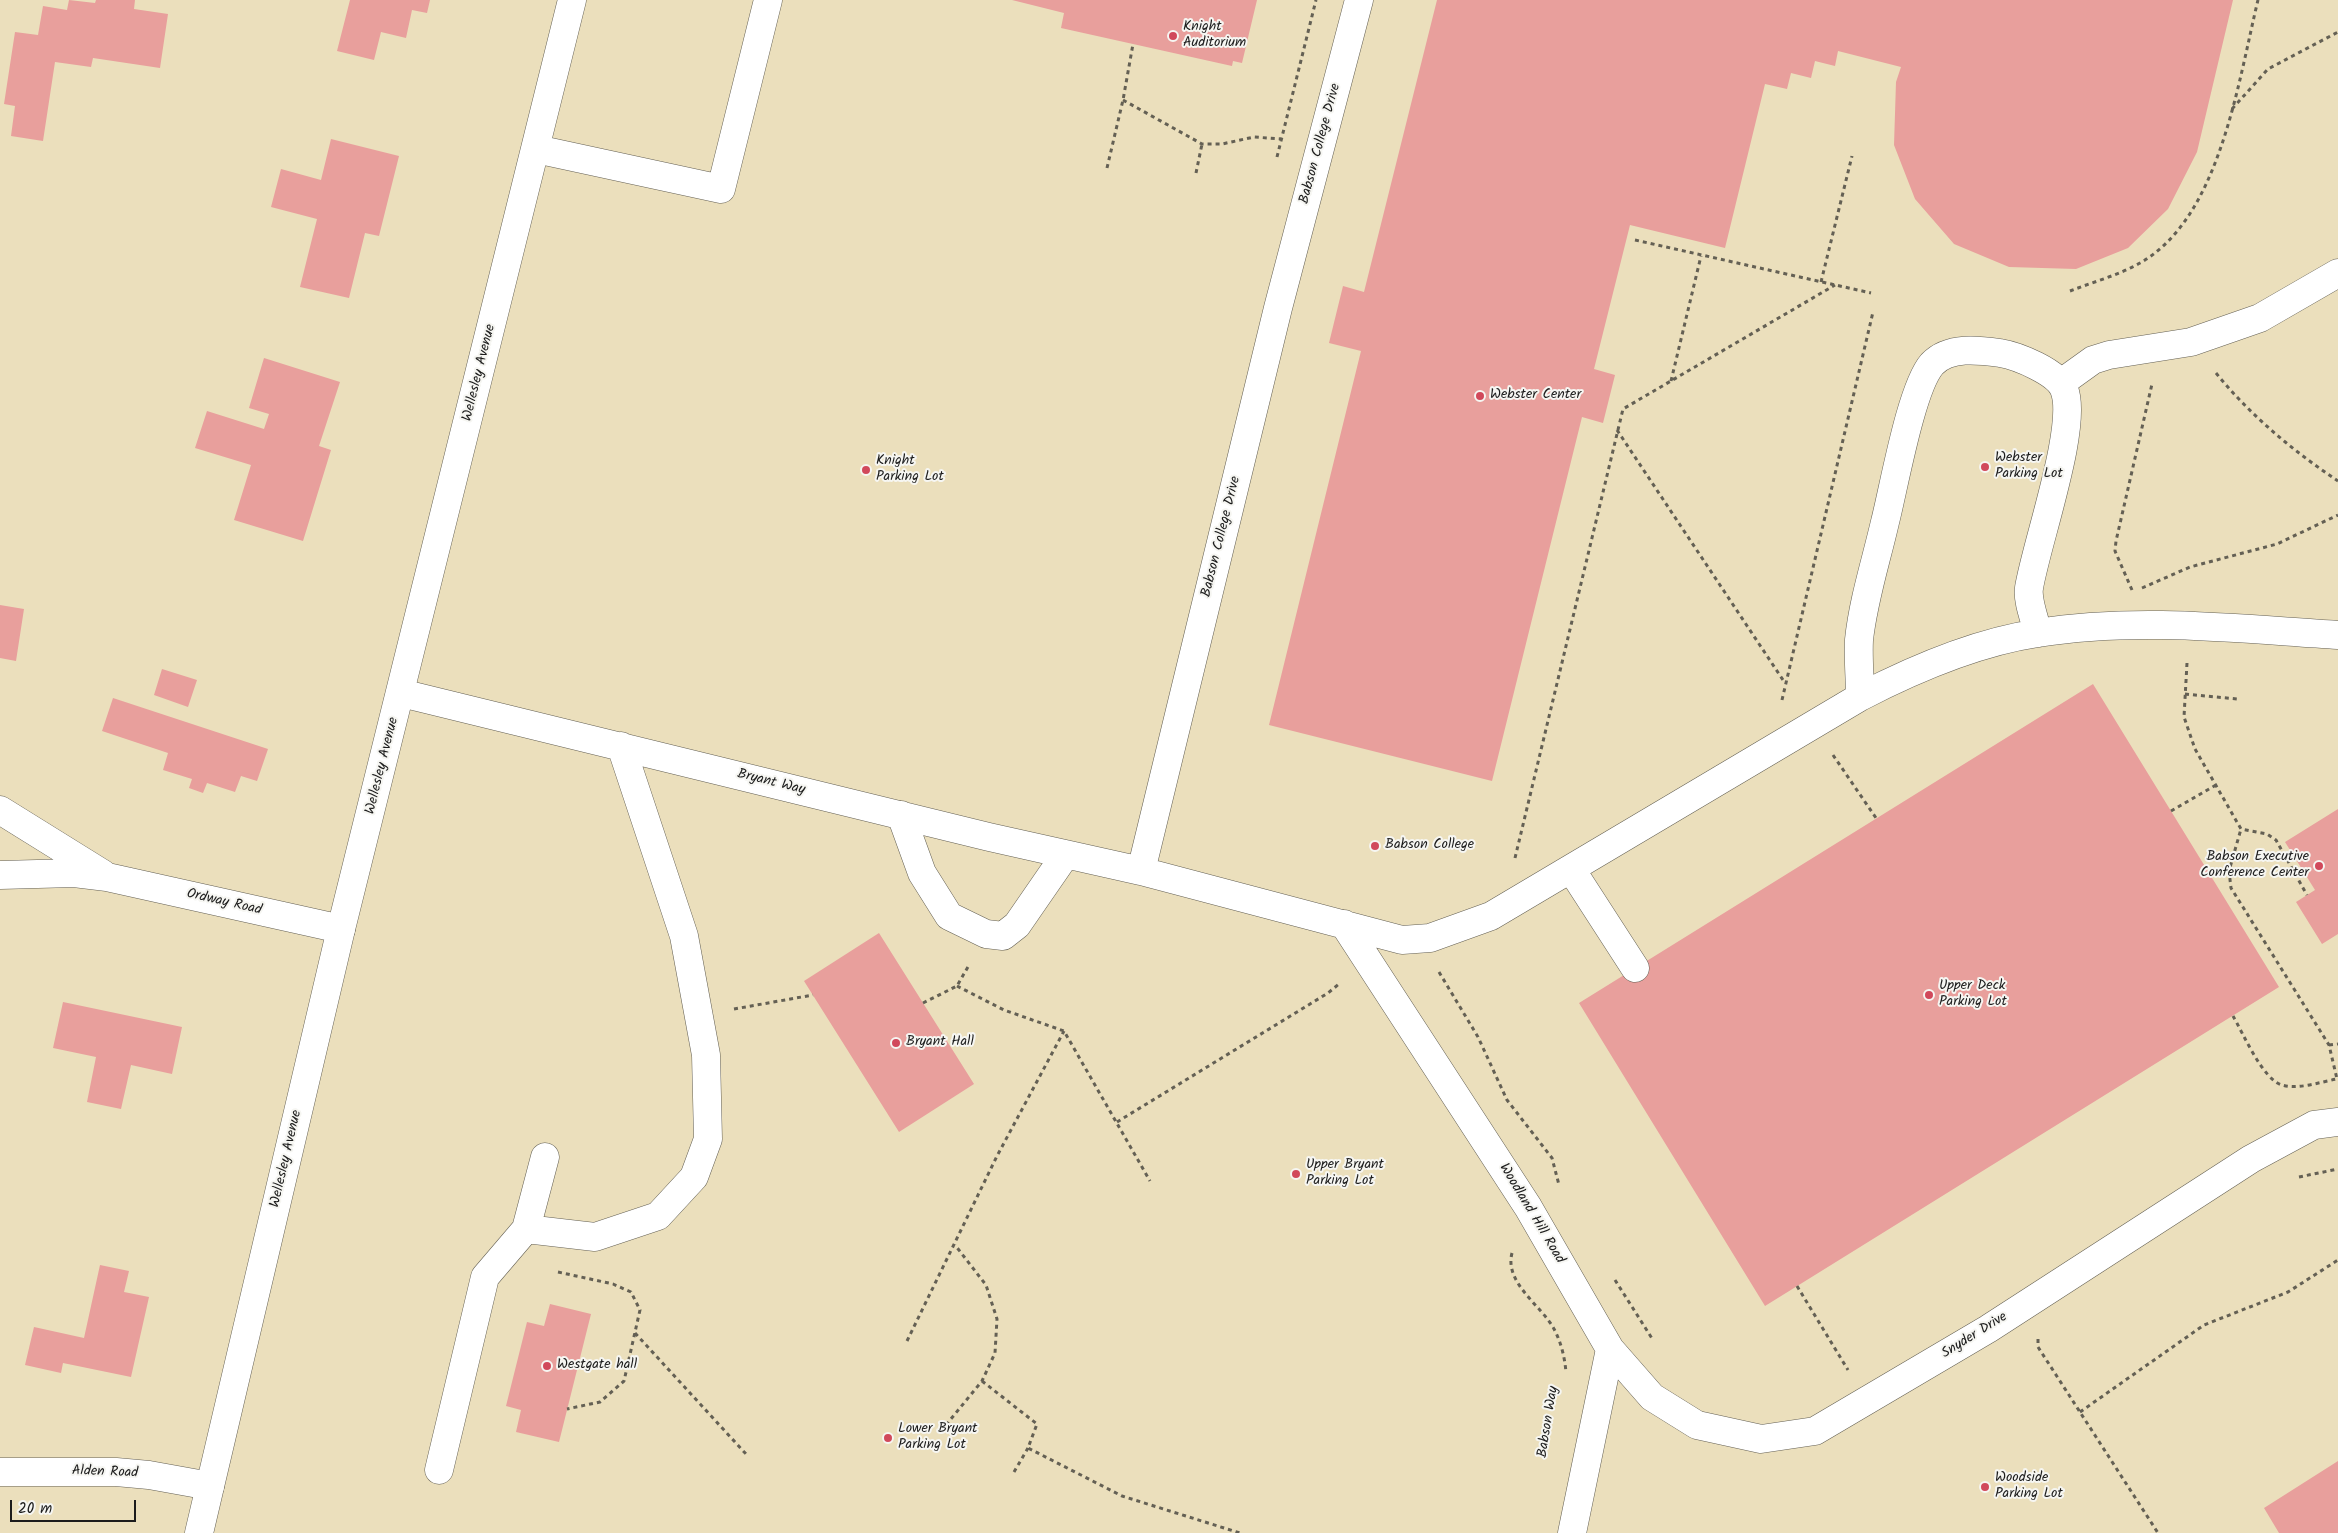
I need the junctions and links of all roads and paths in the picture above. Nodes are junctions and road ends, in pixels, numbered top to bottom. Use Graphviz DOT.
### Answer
graph roads {
  1 [pos="572,0"];
  2 [pos="768,0"];
  3 [pos="1316,0"];
  4 [pos="1359,0"];
  5 [pos="2258,0"];
  6 [pos="2338,32"];
  7 [pos="1132,44"];
  8 [pos="1123,100"];
  9 [pos="2232,109"];
  10 [pos="1282,139"];
  11 [pos="1202,144"];
  12 [pos="536,149"];
  13 [pos="1852,156"];
  14 [pos="1277,158"];
  15 [pos="1108,168"];
  16 [pos="1196,173"];
  17 [pos="1635,240"];
  18 [pos="1701,256"];
  19 [pos="2338,274"];
  20 [pos="1822,282"];
  21 [pos="1835,285"];
  22 [pos="2070,291"];
  23 [pos="1872,292"];
  24 [pos="1873,312"];
  25 [pos="2191,342"];
  26 [pos="2161,346"];
  27 [pos="1670,381"];
  28 [pos="2061,383"];
  29 [pos="1618,430"];
  30 [pos="2338,481"];
  31 [pos="2338,515"];
  32 [pos="2038,633"];
  33 [pos="2338,635"];
  34 [pos="2186,659"];
  35 [pos="1786,683"];
  36 [pos="401,693"];
  37 [pos="2185,694"];
  38 [pos="1860,697"];
  39 [pos="2237,699"];
  40 [pos="1780,706"];
  41 [pos="621,746"];
  42 [pos="1830,751"];
  43 [pos="2216,785"];
  44 [pos="0,810"];
  45 [pos="2171,811"];
  46 [pos="901,815"];
  47 [pos="1876,818"];
  48 [pos="2241,829"];
  49 [pos="1066,854"];
  50 [pos="1514,862"];
  51 [pos="1571,869"];
  52 [pos="1141,871"];
  53 [pos="0,875"];
  54 [pos="107,877"];
  55 [pos="2307,895"];
  56 [pos="1344,924"];
  57 [pos="341,929"];
  58 [pos="986,934"];
  59 [pos="1430,938"];
  60 [pos="1367,958"];
  61 [pos="1635,968"];
  62 [pos="957,986"];
  63 [pos="813,995"];
  64 [pos="923,1003"];
  65 [pos="699,1015"];
  66 [pos="2232,1016"];
  67 [pos="1064,1031"];
  68 [pos="2338,1044"];
  69 [pos="2328,1045"];
  70 [pos="1117,1122"];
  71 [pos="2338,1122"];
  72 [pos="545,1157"];
  73 [pos="1552,1158"];
  74 [pos="2338,1169"];
  75 [pos="2292,1180"];
  76 [pos="1150,1181"];
  77 [pos="1560,1187"];
  78 [pos="1528,1207"];
  79 [pos="526,1229"];
  80 [pos="955,1245"];
  81 [pos="506,1252"];
  82 [pos="2338,1260"];
  83 [pos="1613,1277"];
  84 [pos="1797,1286"];
  85 [pos="635,1332"];
  86 [pos="2038,1336"];
  87 [pos="907,1341"];
  88 [pos="1654,1341"];
  89 [pos="1610,1349"];
  90 [pos="1566,1375"];
  91 [pos="1852,1377"];
  92 [pos="982,1381"];
  93 [pos="567,1409"];
  94 [pos="2080,1412"];
  95 [pos="946,1425"];
  96 [pos="1028,1448"];
  97 [pos="746,1454"];
  98 [pos="439,1470"];
  99 [pos="0,1472"];
  100 [pos="1014,1472"];
  101 [pos="210,1486"];
  102 [pos="199,1533"];
  103 [pos="1240,1533"];
  104 [pos="1572,1533"];
  105 [pos="2158,1533"];
  1 -- 12 [label="street, Wellesley Avenue"];
  2 -- 12 [label="street"];
  3 -- 10 [label="path"];
  4 -- 52 [label="street, Babson College Drive"];
  5 -- 9 [label="path"];
  6 -- 9 [label="path"];
  7 -- 8 [label="path"];
  8 -- 11 [label="path"];
  8 -- 15 [label="path"];
  9 -- 22 [label="path"];
  10 -- 11 [label="path"];
  10 -- 14 [label="path"];
  11 -- 16 [label="path"];
  12 -- 36 [label="street, Wellesley Avenue"];
  13 -- 20 [label="path"];
  17 -- 18 [label="path"];
  18 -- 20 [label="path"];
  18 -- 27 [label="path"];
  19 -- 25 [label="street"];
  20 -- 21 [label="path"];
  21 -- 23 [label="path"];
  21 -- 27 [label="path"];
  24 -- 35 [label="path"];
  25 -- 26 [label="street"];
  25 -- 30 [label="path"];
  26 -- 28 [label="street"];
  26 -- 31 [label="path"];
  27 -- 29 [label="path"];
  28 -- 32 [label="street"];
  28 -- 38 [label="street"];
  29 -- 35 [label="path"];
  29 -- 50 [label="path"];
  32 -- 33 [label="street"];
  32 -- 38 [label="street"];
  34 -- 37 [label="path"];
  35 -- 40 [label="path"];
  36 -- 41 [label="street, Bryant Way"];
  36 -- 57 [label="street, Wellesley Avenue"];
  37 -- 39 [label="path"];
  37 -- 43 [label="path"];
  38 -- 51 [label="street"];
  41 -- 46 [label="street, Bryant Way"];
  41 -- 65 [label="street"];
  42 -- 47 [label="path"];
  43 -- 45 [label="path"];
  43 -- 48 [label="path"];
  44 -- 54 [label="street, Ordway Road"];
  46 -- 49 [label="street, Bryant Way"];
  46 -- 58 [label="street"];
  48 -- 55 [label="path"];
  48 -- 69 [label="path"];
  49 -- 52 [label="street, Bryant Way"];
  49 -- 58 [label="street"];
  51 -- 59 [label="street"];
  51 -- 61 [label="street"];
  52 -- 56 [label="street"];
  53 -- 54 [label="street, Ordway Road"];
  54 -- 57 [label="street, Ordway Road"];
  56 -- 59 [label="street"];
  56 -- 60 [label="street, Woodland Hill Road"];
  57 -- 101 [label="street, Wellesley Avenue"];
  58 -- 62 [label="path"];
  59 -- 73 [label="path"];
  60 -- 70 [label="path"];
  60 -- 78 [label="street, Woodland Hill Road"];
  62 -- 64 [label="path"];
  62 -- 67 [label="path"];
  63 -- 65 [label="path"];
  65 -- 79 [label="street"];
  66 -- 69 [label="path"];
  67 -- 70 [label="path"];
  67 -- 80 [label="path"];
  68 -- 69 [label="path"];
  70 -- 76 [label="path"];
  71 -- 89 [label="street, Snyder Drive"];
  72 -- 79 [label="street"];
  73 -- 77 [label="path"];
  73 -- 78 [label="path, Babson Way"];
  74 -- 75 [label="path"];
  78 -- 89 [label="street, Woodland Hill Road"];
  78 -- 90 [label="path, Babson Way"];
  79 -- 81 [label="street"];
  80 -- 87 [label="path"];
  80 -- 92 [label="path"];
  81 -- 85 [label="path"];
  81 -- 98 [label="street"];
  82 -- 94 [label="path"];
  83 -- 88 [label="path"];
  84 -- 91 [label="path"];
  85 -- 93 [label="path"];
  85 -- 97 [label="path"];
  86 -- 94 [label="path"];
  89 -- 104 [label="street"];
  92 -- 95 [label="path"];
  92 -- 96 [label="path"];
  94 -- 105 [label="path"];
  96 -- 100 [label="path"];
  96 -- 103 [label="path"];
  99 -- 101 [label="street, Alden Road"];
  101 -- 102 [label="street, Wellesley Avenue"];
}
